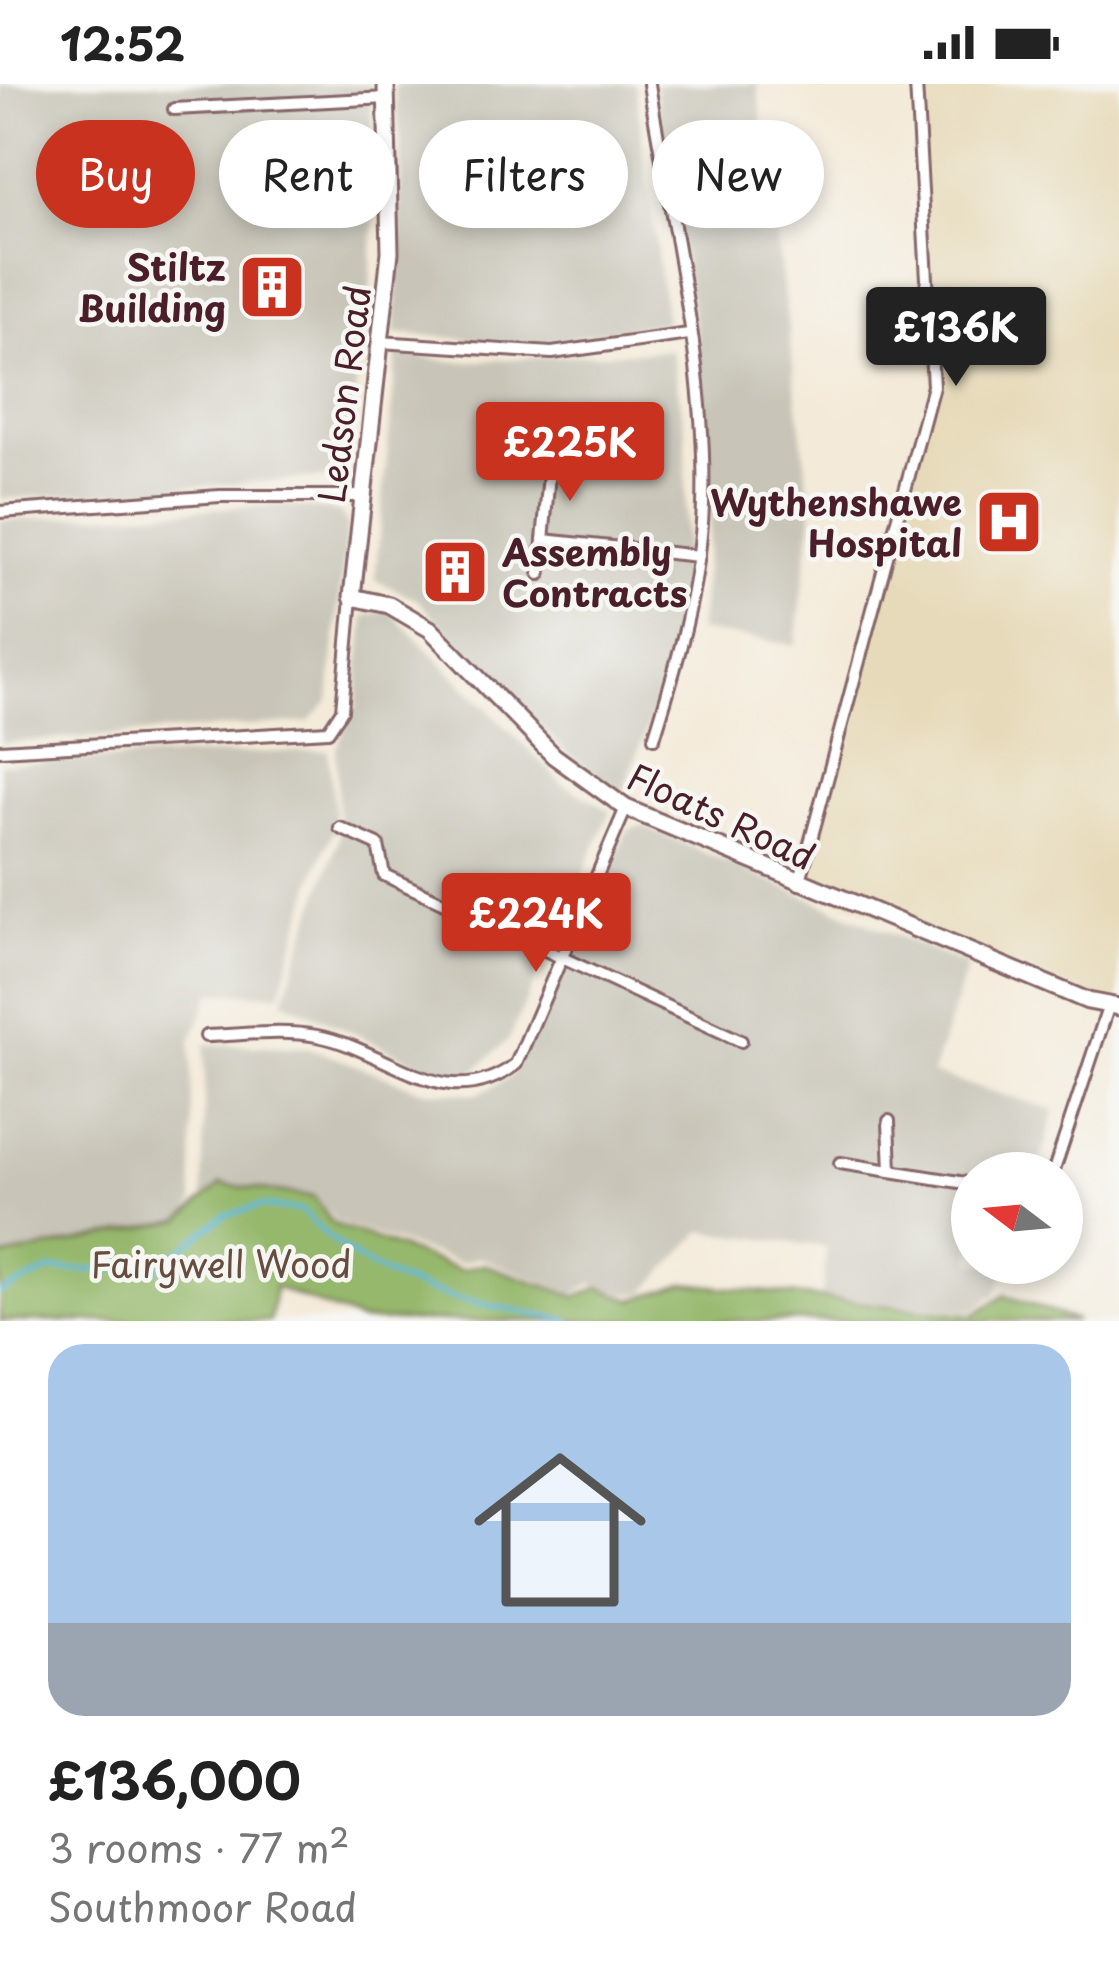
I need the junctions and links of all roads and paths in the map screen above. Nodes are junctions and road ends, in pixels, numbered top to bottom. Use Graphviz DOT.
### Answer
graph roads {
  1 [pos="649,84"];
  2 [pos="916,84"];
  3 [pos="387,91"];
  4 [pos="174,109"];
  5 [pos="689,334"];
  6 [pos="379,342"];
  7 [pos="553,430"];
  8 [pos="360,496"];
  9 [pos="0,512"];
  10 [pos="543,540"];
  11 [pos="699,556"];
  12 [pos="540,574"];
  13 [pos="352,597"];
  14 [pos="654,738"];
  15 [pos="0,750"];
  16 [pos="626,808"];
  17 [pos="340,828"];
  18 [pos="799,884"];
  19 [pos="559,960"];
  20 [pos="1114,1006"];
  21 [pos="206,1036"];
  22 [pos="741,1041"];
  23 [pos="889,1121"];
  24 [pos="1061,1152"];
  25 [pos="840,1163"];
  26 [pos="891,1171"];
  27 [pos="951,1181"];
  1 -- 5 [label="street"];
  2 -- 18 [label="street"];
  3 -- 4 [label="street"];
  3 -- 6 [label="street, Ledson Road"];
  5 -- 6 [label="street"];
  5 -- 11 [label="street"];
  6 -- 8 [label="street, Ledson Road"];
  7 -- 10 [label="street"];
  8 -- 9 [label="street"];
  8 -- 13 [label="street, Ledson Road"];
  10 -- 11 [label="street"];
  10 -- 12 [label="street"];
  11 -- 14 [label="street"];
  13 -- 15 [label="street, Ledson Road"];
  13 -- 16 [label="street, Floats Road"];
  16 -- 18 [label="street, Floats Road"];
  16 -- 19 [label="street"];
  17 -- 19 [label="street"];
  18 -- 20 [label="street, Floats Road"];
  19 -- 21 [label="street"];
  19 -- 22 [label="street"];
  20 -- 24 [label="street"];
  23 -- 26 [label="street"];
  25 -- 26 [label="street"];
  26 -- 27 [label="street"];
}
